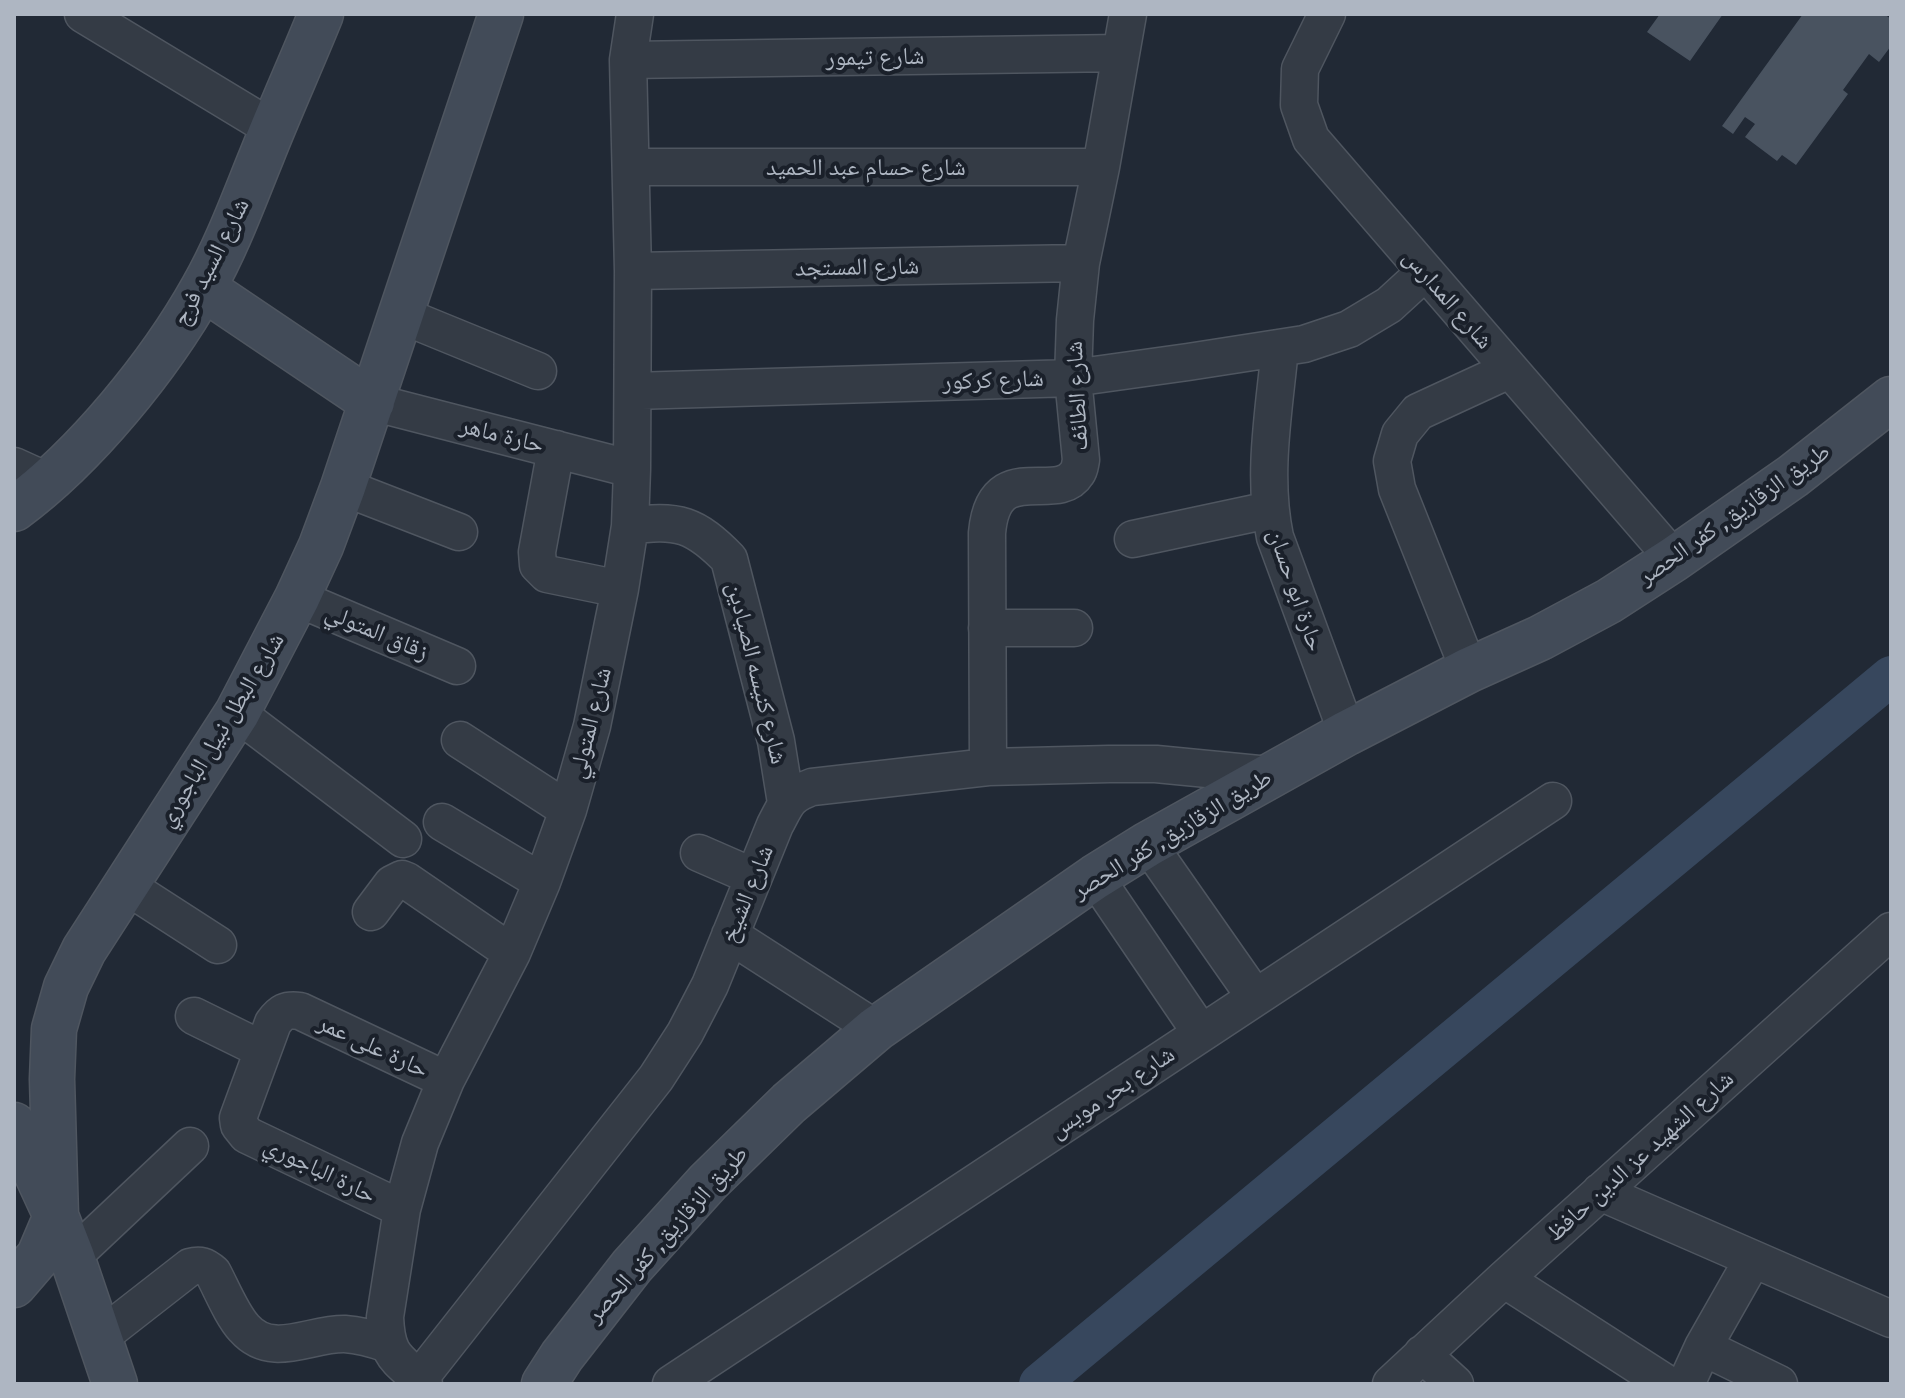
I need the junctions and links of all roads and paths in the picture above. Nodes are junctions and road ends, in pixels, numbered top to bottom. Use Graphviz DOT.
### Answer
graph roads {
  1 [pos="83,14"];
  2 [pos="321,14"];
  3 [pos="501,14"];
  4 [pos="635,14"];
  5 [pos="1128,14"];
  6 [pos="1327,14"];
  7 [pos="1121,53"];
  8 [pos="628,60"];
  9 [pos="273,129"];
  10 [pos="631,167"];
  11 [pos="1101,167"];
  12 [pos="1081,263"];
  13 [pos="633,271"];
  14 [pos="1425,272"];
  15 [pos="203,288"];
  16 [pos="401,315"];
  17 [pos="1280,348"];
  18 [pos="1509,370"];
  19 [pos="538,371"];
  20 [pos="1073,378"];
  21 [pos="633,391"];
  22 [pos="1891,399"];
  23 [pos="372,402"];
  24 [pos="556,449"];
  25 [pos="632,469"];
  26 [pos="30,473"];
  27 [pos="343,487"];
  28 [pos="14,509"];
  29 [pos="1269,510"];
  30 [pos="630,526"];
  31 [pos="459,532"];
  32 [pos="1133,539"];
  33 [pos="1674,559"];
  34 [pos="620,589"];
  35 [pos="297,598"];
  36 [pos="987,628"];
  37 [pos="1074,628"];
  38 [pos="457,666"];
  39 [pos="1469,670"];
  40 [pos="237,713"];
  41 [pos="1347,733"];
  42 [pos="460,740"];
  43 [pos="988,767"];
  44 [pos="1269,775"];
  45 [pos="1553,801"];
  46 [pos="786,803"];
  47 [pos="568,810"];
  48 [pos="442,822"];
  49 [pos="403,839"];
  50 [pos="1148,844"];
  51 [pos="699,853"];
  52 [pos="754,877"];
  53 [pos="1095,877"];
  54 [pos="542,882"];
  55 [pos="125,885"];
  56 [pos="371,912"];
  57 [pos="730,935"];
  58 [pos="1889,936"];
  59 [pos="218,945"];
  60 [pos="512,953"];
  61 [pos="1255,997"];
  62 [pos="300,1011"];
  63 [pos="194,1016"];
  64 [pos="876,1029"];
  65 [pos="1201,1033"];
  66 [pos="263,1050"];
  67 [pos="446,1080"];
  68 [pos="14,1125"];
  69 [pos="190,1146"];
  70 [pos="1600,1192"];
  71 [pos="402,1209"];
  72 [pos="56,1216"];
  73 [pos="72,1257"];
  74 [pos="1753,1259"];
  75 [pos="1504,1279"];
  76 [pos="14,1285"];
  77 [pos="1891,1319"];
  78 [pos="99,1338"];
  79 [pos="388,1344"];
  80 [pos="1703,1347"];
  81 [pos="1422,1354"];
  82 [pos="422,1382"];
  83 [pos="115,1384"];
  84 [pos="544,1384"];
  85 [pos="671,1384"];
  86 [pos="1391,1384"];
  87 [pos="1455,1384"];
  88 [pos="1667,1384"];
  89 [pos="1686,1384"];
  90 [pos="1779,1384"];
  1 -- 9 [label="street"];
  2 -- 9 [label="main road, شارع السيد فرج"];
  3 -- 16 [label="main road, شارع البطل نبيل الباجوري"];
  4 -- 8 [label="street, شارع المتولي"];
  5 -- 7 [label="street, شارع الطائف"];
  6 -- 14 [label="street, شارع المدارس"];
  7 -- 8 [label="street, شارع تيمور"];
  7 -- 11 [label="street, شارع الطائف"];
  8 -- 10 [label="street, شارع المتولي"];
  9 -- 15 [label="main road, شارع السيد فرج"];
  10 -- 11 [label="street, شارع حسام عبد الحميد"];
  10 -- 13 [label="street, شارع المتولي"];
  11 -- 12 [label="street, شارع الطائف"];
  12 -- 13 [label="street, شارع المستجد"];
  12 -- 20 [label="street, شارع الطائف"];
  13 -- 21 [label="street, شارع المتولي"];
  14 -- 17 [label="street, شارع كركور"];
  14 -- 18 [label="street, شارع المدارس"];
  15 -- 23 [label="main road"];
  15 -- 26 [label="main road, شارع السيد فرج"];
  16 -- 19 [label="street"];
  16 -- 23 [label="main road, شارع البطل نبيل الباجوري"];
  17 -- 20 [label="street, شارع كركور"];
  17 -- 29 [label="street, حارة ابو حسان"];
  18 -- 33 [label="street, شارع المدارس"];
  18 -- 39 [label="street"];
  20 -- 21 [label="street, شارع كركور"];
  20 -- 36 [label="street, شارع الطائف"];
  21 -- 25 [label="street, شارع المتولي"];
  22 -- 33 [label="main road, طريق الزقازيق, كفر الحصر"];
  23 -- 24 [label="street, حارة ماهر"];
  23 -- 27 [label="main road, شارع البطل نبيل الباجوري"];
  24 -- 25 [label="street, حارة ماهر"];
  24 -- 34 [label="street"];
  25 -- 30 [label="street, شارع المتولي"];
  26 -- 28 [label="main road, شارع السيد فرج"];
  27 -- 31 [label="street"];
  27 -- 35 [label="main road, شارع البطل نبيل الباجوري"];
  29 -- 32 [label="street"];
  29 -- 41 [label="street, حارة ابو حسان"];
  30 -- 34 [label="street, شارع المتولي"];
  30 -- 46 [label="street, شارع كنيسه الصيادين"];
  33 -- 39 [label="main road, طريق الزقازيق, كفر الحصر"];
  34 -- 47 [label="street, شارع المتولي"];
  35 -- 38 [label="street, زقاق المتولي"];
  35 -- 40 [label="main road, شارع البطل نبيل الباجوري"];
  36 -- 37 [label="street"];
  36 -- 43 [label="street, شارع الطائف"];
  39 -- 41 [label="main road, طريق الزقازيق, كفر الحصر"];
  40 -- 49 [label="street"];
  40 -- 55 [label="main road, شارع البطل نبيل الباجوري"];
  41 -- 44 [label="main road, طريق الزقازيق, كفر الحصر"];
  42 -- 47 [label="street"];
  43 -- 44 [label="street"];
  43 -- 46 [label="street"];
  44 -- 50 [label="main road, طريق الزقازيق, كفر الحصر"];
  45 -- 61 [label="street, شارع بحر مويس"];
  46 -- 52 [label="street, شارع الشيخ"];
  47 -- 54 [label="street, شارع المتولي"];
  48 -- 54 [label="street"];
  50 -- 53 [label="main road, طريق الزقازيق, كفر الحصر"];
  50 -- 61 [label="street"];
  51 -- 52 [label="street"];
  52 -- 57 [label="street, شارع الشيخ"];
  53 -- 64 [label="main road, طريق الزقازيق, كفر الحصر"];
  53 -- 65 [label="street"];
  54 -- 60 [label="street, شارع المتولي"];
  55 -- 59 [label="street"];
  55 -- 72 [label="main road, شارع البطل نبيل الباجوري"];
  56 -- 60 [label="street"];
  57 -- 64 [label="street"];
  57 -- 82 [label="street, شارع الشيخ"];
  58 -- 70 [label="street, شارع الشهيد عز الدين حافظ"];
  60 -- 67 [label="street, شارع المتولي"];
  61 -- 65 [label="street, شارع بحر مويس"];
  62 -- 66 [label="street, حارة الباجوري"];
  62 -- 67 [label="street, حارة على عمر"];
  63 -- 66 [label="street"];
  64 -- 84 [label="main road, طريق الزقازيق, كفر الحصر"];
  65 -- 85 [label="street, شارع بحر مويس"];
  66 -- 71 [label="street, حارة الباجوري"];
  67 -- 71 [label="street, شارع المتولي"];
  68 -- 72 [label="main road"];
  69 -- 73 [label="street"];
  70 -- 74 [label="street"];
  70 -- 75 [label="street, شارع الشهيد عز الدين حافظ"];
  71 -- 79 [label="street, شارع المتولي"];
  72 -- 73 [label="main road"];
  72 -- 76 [label="main road"];
  73 -- 78 [label="main road"];
  74 -- 77 [label="street"];
  74 -- 80 [label="street"];
  75 -- 81 [label="street, شارع الشهيد عز الدين حافظ"];
  75 -- 88 [label="street"];
  78 -- 79 [label="street"];
  78 -- 83 [label="main road"];
  79 -- 82 [label="street"];
  80 -- 89 [label="street"];
  80 -- 90 [label="street"];
  81 -- 86 [label="street, شارع الشهيد عز الدين حافظ"];
  81 -- 87 [label="street"];
}
